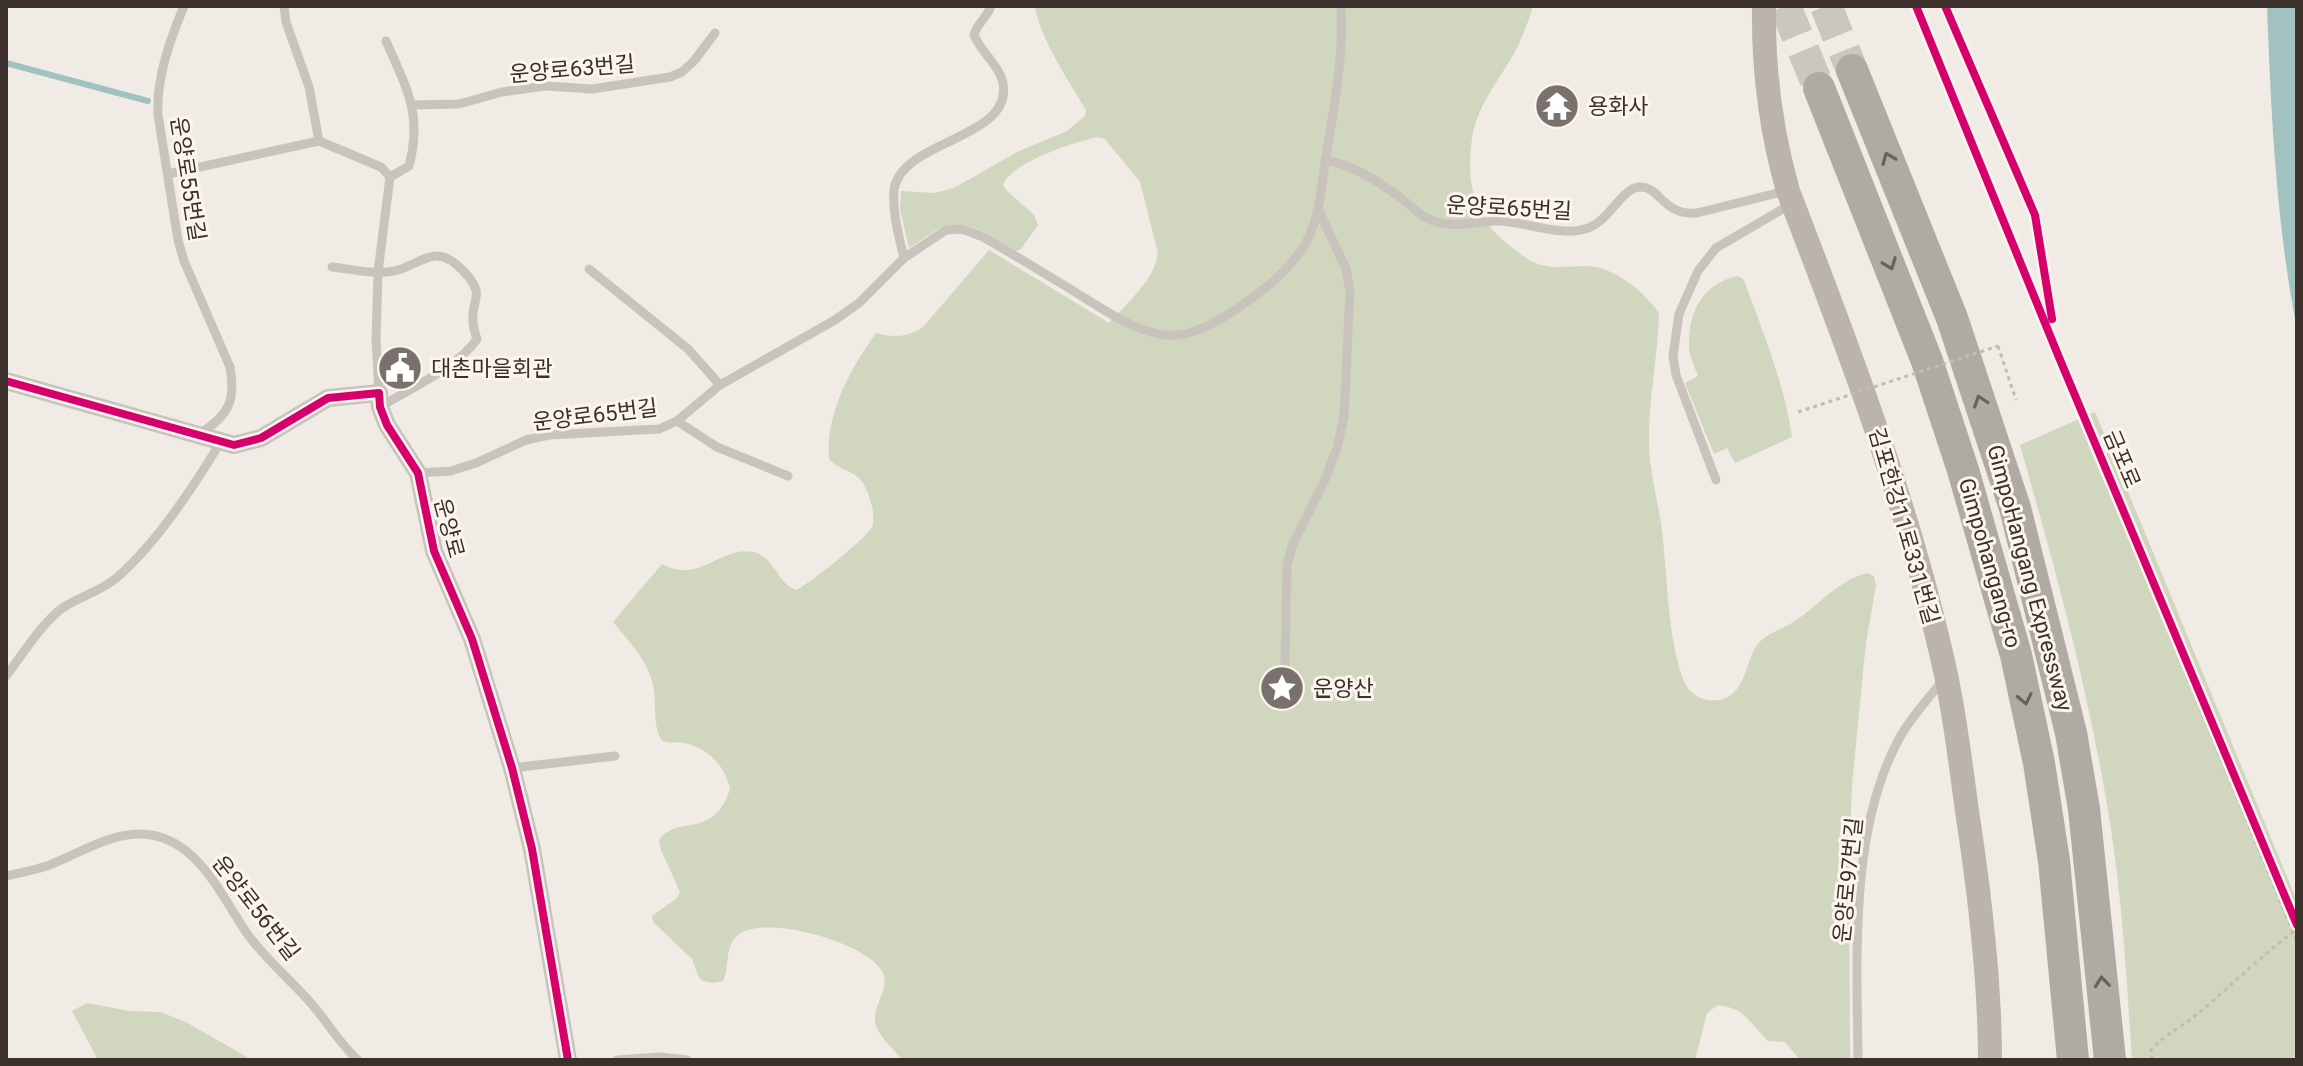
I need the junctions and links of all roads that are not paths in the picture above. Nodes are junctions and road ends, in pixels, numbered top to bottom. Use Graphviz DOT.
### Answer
graph roads {
  1 [pos="184,6"];
  2 [pos="284,6"];
  3 [pos="991,6"];
  4 [pos="1341,6"];
  5 [pos="1764,6"];
  6 [pos="715,33"];
  7 [pos="386,41"];
  8 [pos="1852,70"];
  9 [pos="1819,88"];
  10 [pos="414,105"];
  11 [pos="319,141"];
  12 [pos="1325,160"];
  13 [pos="168,174"];
  14 [pos="390,177"];
  15 [pos="1790,197"];
  16 [pos="1318,209"];
  17 [pos="904,258"];
  18 [pos="332,267"];
  19 [pos="589,269"];
  20 [pos="378,272"];
  21 [pos="6,381"];
  22 [pos="720,385"];
  23 [pos="380,400"];
  24 [pos="677,421"];
  25 [pos="200,434"];
  26 [pos="220,443"];
  27 [pos="418,473"];
  28 [pos="788,476"];
  29 [pos="1716,480"];
  30 [pos="1285,664"];
  31 [pos="6,676"];
  32 [pos="1947,676"];
  33 [pos="615,756"];
  34 [pos="512,768"];
  35 [pos="6,876"];
  36 [pos="358,1060"];
  37 [pos="568,1060"];
  38 [pos="617,1060"];
  39 [pos="687,1060"];
  40 [pos="1858,1060"];
  41 [pos="1990,1060"];
  42 [pos="2073,1060"];
  43 [pos="2110,1060"];
  1 -- 13 [label="lane, 운양로55번길"];
  2 -- 11 [label="lane"];
  3 -- 17 [label="lane"];
  4 -- 12 [label="lane"];
  5 -- 15 [label="main road, 김포한강11로331번길"];
  6 -- 10 [label="lane, 운양로63번길"];
  7 -- 10 [label="lane"];
  43 -- 8 [label="highway, GimpoHangang Expressway, one-way"];
  9 -- 42 [label="highway, Gimpohangang-ro, one-way"];
  10 -- 14 [label="lane"];
  11 -- 13 [label="lane"];
  11 -- 14 [label="lane"];
  12 -- 15 [label="lane, 운양로65번길"];
  12 -- 16 [label="lane, 운양로65번길"];
  13 -- 25 [label="lane, 운양로55번길"];
  14 -- 20 [label="lane"];
  15 -- 29 [label="lane"];
  15 -- 32 [label="main road, 김포한강11로331번길"];
  16 -- 17 [label="lane, 운양로65번길"];
  16 -- 30 [label="lane"];
  17 -- 22 [label="lane, 운양로65번길"];
  18 -- 20 [label="lane"];
  19 -- 22 [label="lane"];
  20 -- 23 [label="lane"];
  20 -- 23 [label="lane"];
  21 -- 25 [label="street"];
  22 -- 24 [label="lane, 운양로65번길"];
  23 -- 26 [label="street"];
  23 -- 27 [label="street, 운양로"];
  24 -- 27 [label="lane, 운양로65번길"];
  24 -- 28 [label="lane"];
  25 -- 26 [label="street"];
  26 -- 31 [label="lane"];
  27 -- 34 [label="street, 운양로"];
  32 -- 40 [label="lane, 운양로97번길"];
  32 -- 41 [label="main road, 김포한강11로331번길"];
  33 -- 34 [label="lane"];
  34 -- 37 [label="street, 운양로"];
  35 -- 36 [label="lane, 운양로56번길"];
  38 -- 39 [label="lane"];
}
